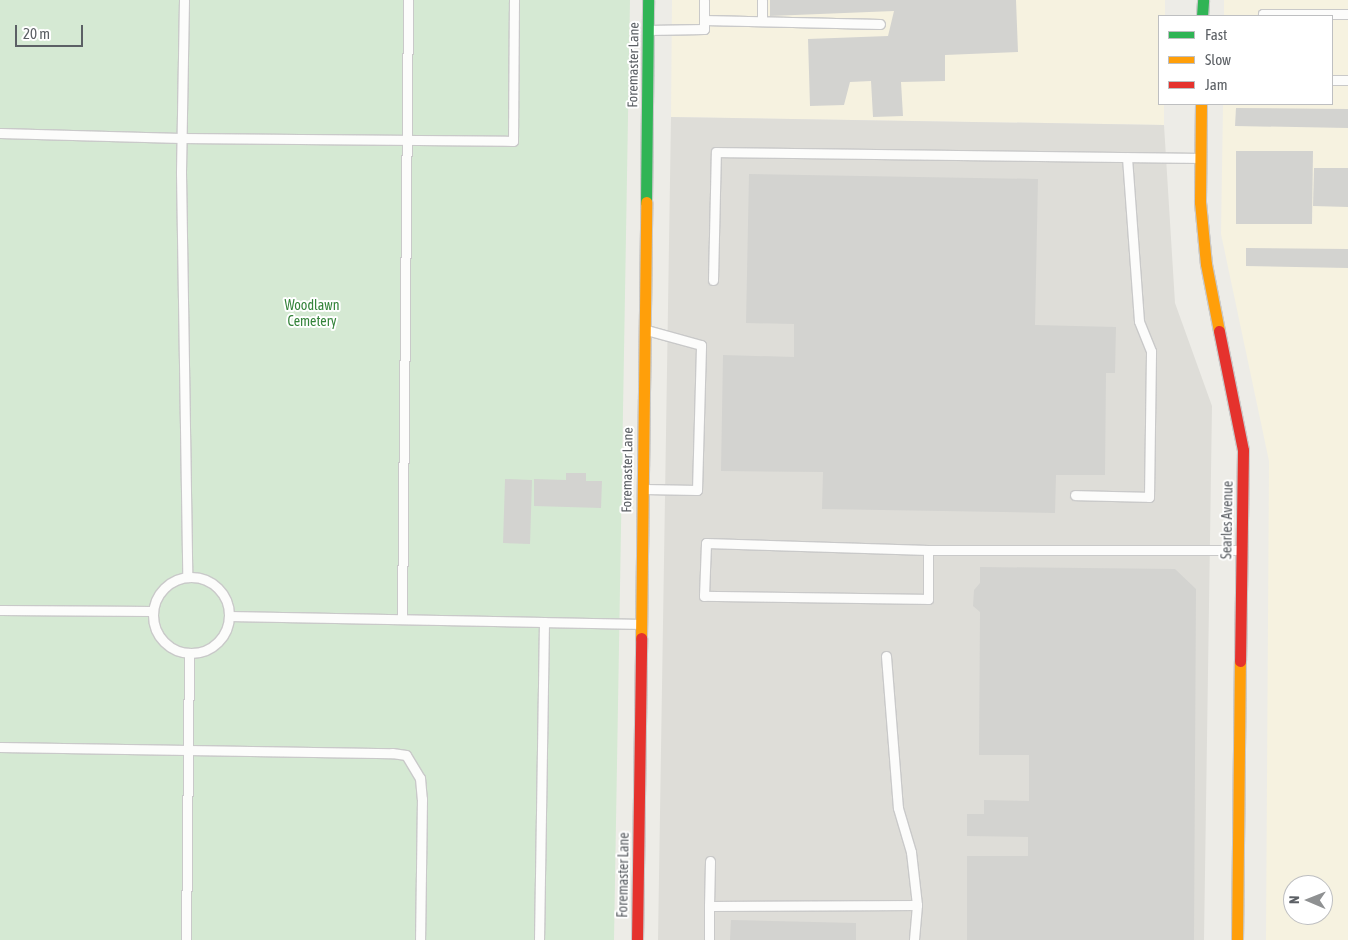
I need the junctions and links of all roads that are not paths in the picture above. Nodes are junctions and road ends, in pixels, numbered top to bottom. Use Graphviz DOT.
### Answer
graph roads {
  1 [pos="184,0"];
  2 [pos="408,0"];
  3 [pos="514,0"];
  4 [pos="648,0"];
  5 [pos="704,0"];
  6 [pos="762,0"];
  7 [pos="1203,0"];
  8 [pos="1348,14"];
  9 [pos="1202,15"];
  10 [pos="1263,15"];
  11 [pos="704,20"];
  12 [pos="762,21"];
  13 [pos="880,24"];
  14 [pos="648,30"];
  15 [pos="1333,80"];
  16 [pos="1348,80"];
  17 [pos="1201,105"];
  18 [pos="0,133"];
  19 [pos="181,138"];
  20 [pos="406,140"];
  21 [pos="1126,158"];
  22 [pos="1201,158"];
  23 [pos="713,280"];
  24 [pos="644,330"];
  25 [pos="642,489"];
  26 [pos="1076,496"];
  27 [pos="928,550"];
  28 [pos="1242,550"];
  29 [pos="187,577"];
  30 [pos="0,610"];
  31 [pos="153,611"];
  32 [pos="229,616"];
  33 [pos="402,618"];
  34 [pos="544,622"];
  35 [pos="640,624"];
  36 [pos="189,653"];
  37 [pos="886,656"];
  38 [pos="0,747"];
  39 [pos="188,751"];
  40 [pos="710,861"];
  41 [pos="918,905"];
  42 [pos="709,906"];
  43 [pos="186,940"];
  44 [pos="420,940"];
  45 [pos="539,940"];
  46 [pos="637,940"];
  47 [pos="709,940"];
  48 [pos="914,940"];
  49 [pos="1237,940"];
  1 -- 19 [label="lane"];
  2 -- 20 [label="lane"];
  3 -- 20 [label="lane"];
  4 -- 14 [label="street, Foremaster Lane"];
  5 -- 11 [label="lane"];
  6 -- 12 [label="lane"];
  7 -- 9 [label="street"];
  8 -- 10 [label="lane"];
  11 -- 12 [label="lane"];
  11 -- 14 [label="lane"];
  12 -- 13 [label="lane"];
  14 -- 24 [label="street, Foremaster Lane"];
  15 -- 16 [label="lane"];
  17 -- 22 [label="street, Searles Avenue"];
  18 -- 19 [label="lane"];
  19 -- 20 [label="lane"];
  19 -- 29 [label="lane"];
  20 -- 33 [label="lane"];
  21 -- 22 [label="lane"];
  21 -- 23 [label="lane"];
  21 -- 26 [label="lane"];
  22 -- 28 [label="street, Searles Avenue"];
  24 -- 25 [label="street, Foremaster Lane"];
  24 -- 25 [label="lane"];
  25 -- 35 [label="street, Foremaster Lane"];
  27 -- 27 [label="lane"];
  27 -- 28 [label="lane"];
  28 -- 49 [label="street, Searles Avenue"];
  29 -- 31 [label="lane"];
  29 -- 32 [label="lane"];
  30 -- 31 [label="lane"];
  31 -- 36 [label="lane"];
  32 -- 33 [label="lane"];
  32 -- 36 [label="lane"];
  33 -- 34 [label="lane"];
  34 -- 35 [label="lane"];
  34 -- 45 [label="lane"];
  35 -- 46 [label="street, Foremaster Lane"];
  36 -- 39 [label="lane"];
  37 -- 41 [label="lane"];
  38 -- 39 [label="lane"];
  39 -- 43 [label="lane"];
  39 -- 44 [label="lane"];
  40 -- 42 [label="lane"];
  41 -- 42 [label="lane"];
  41 -- 48 [label="lane"];
  42 -- 47 [label="lane"];
}
